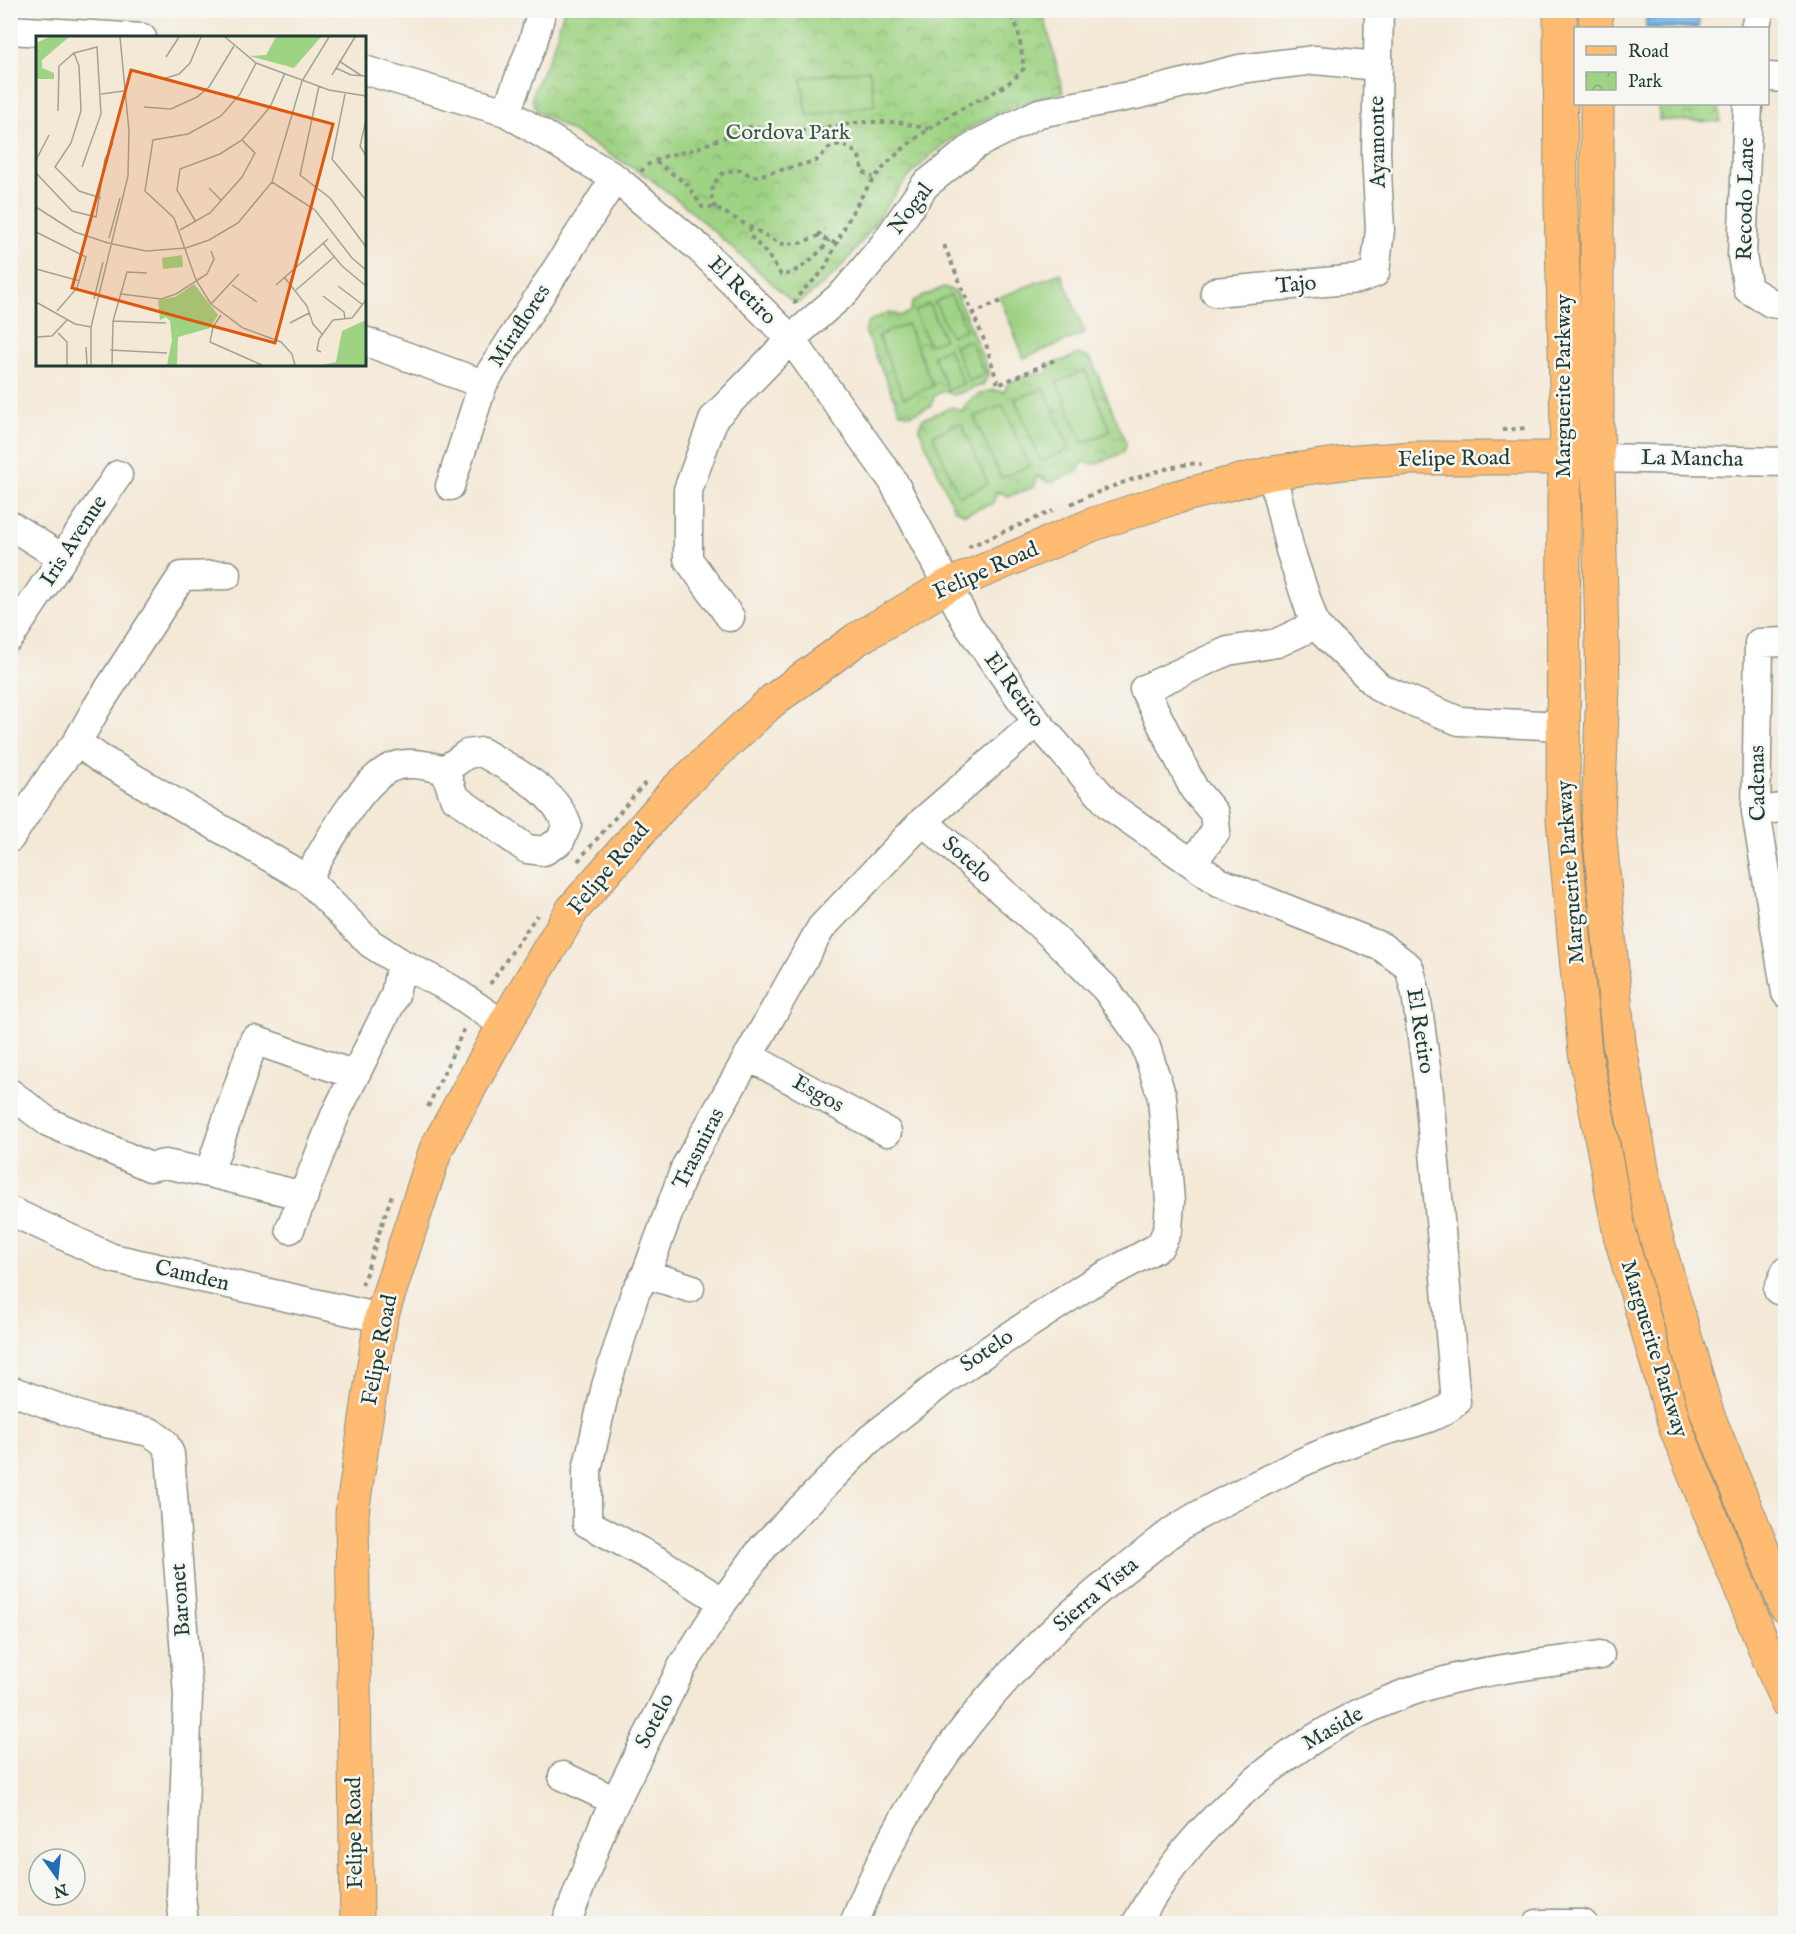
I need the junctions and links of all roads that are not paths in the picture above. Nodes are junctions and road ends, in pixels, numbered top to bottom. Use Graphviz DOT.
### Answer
graph roads {
  1 [pos="542,10"];
  2 [pos="1379,10"];
  3 [pos="1560,10"];
  4 [pos="1595,10"];
  5 [pos="1760,10"];
  6 [pos="1596,27"];
  7 [pos="1755,27"];
  8 [pos="10,30"];
  9 [pos="109,36"];
  10 [pos="1377,66"];
  11 [pos="366,71"];
  12 [pos="1769,77"];
  13 [pos="1785,78"];
  14 [pos="1597,105"];
  15 [pos="1748,105"];
  16 [pos="506,112"];
  17 [pos="622,184"];
  18 [pos="1375,273"];
  19 [pos="1215,292"];
  20 [pos="1785,305"];
  21 [pos="791,339"];
  22 [pos="366,342"];
  23 [pos="483,384"];
  24 [pos="1598,458"];
  25 [pos="1565,459"];
  26 [pos="1785,462"];
  27 [pos="1272,473"];
  28 [pos="118,475"];
  29 [pos="450,486"];
  30 [pos="10,525"];
  31 [pos="62,558"];
  32 [pos="227,575"];
  33 [pos="947,586"];
  34 [pos="730,617"];
  35 [pos="1315,625"];
  36 [pos="10,637"];
  37 [pos="1772,642"];
  38 [pos="1037,722"];
  39 [pos="1564,726"];
  40 [pos="77,742"];
  41 [pos="445,770"];
  42 [pos="1785,807"];
  43 [pos="1756,812"];
  44 [pos="923,821"];
  45 [pos="10,838"];
  46 [pos="1192,863"];
  47 [pos="307,879"];
  48 [pos="401,963"];
  49 [pos="1785,993"];
  50 [pos="504,1024"];
  51 [pos="748,1056"];
  52 [pos="355,1075"];
  53 [pos="10,1094"];
  54 [pos="887,1132"];
  55 [pos="209,1173"];
  56 [pos="304,1196"];
  57 [pos="10,1211"];
  58 [pos="290,1228"];
  59 [pos="646,1274"];
  60 [pos="690,1288"];
  61 [pos="381,1318"];
  62 [pos="10,1390"];
  63 [pos="1456,1402"];
  64 [pos="723,1602"];
  65 [pos="1785,1608"];
  66 [pos="1600,1655"];
  67 [pos="1785,1701"];
  68 [pos="563,1776"];
  69 [pos="615,1801"];
  70 [pos="184,1923"];
  71 [pos="357,1923"];
  72 [pos="566,1923"];
  73 [pos="855,1923"];
  74 [pos="1136,1923"];
  75 [pos="1537,1923"];
  76 [pos="1583,1923"];
  1 -- 16 [label="street"];
  2 -- 10 [label="street, Ayamonte"];
  3 -- 25 [label="main road, Marguerite Parkway"];
  4 -- 6 [label="main road"];
  5 -- 7 [label="street"];
  8 -- 9 [label="street"];
  10 -- 18 [label="street, Ayamonte"];
  10 -- 21 [label="street, Nogal"];
  11 -- 16 [label="street, El Retiro"];
  12 -- 13 [label="street"];
  14 -- 24 [label="main road, Marguerite Parkway"];
  15 -- 20 [label="street, Recodo Lane"];
  16 -- 17 [label="street, El Retiro"];
  17 -- 21 [label="street, El Retiro"];
  17 -- 23 [label="street, Miraflores"];
  18 -- 19 [label="street, Tajo"];
  21 -- 33 [label="street, El Retiro"];
  21 -- 34 [label="street, Nogal"];
  22 -- 23 [label="street"];
  23 -- 29 [label="street, Miraflores"];
  24 -- 25 [label="main road, Felipe Road"];
  24 -- 26 [label="street, La Mancha"];
  24 -- 65 [label="main road, Marguerite Parkway"];
  25 -- 27 [label="main road, Felipe Road"];
  25 -- 39 [label="main road, Marguerite Parkway"];
  27 -- 33 [label="main road, Felipe Road"];
  27 -- 35 [label="street"];
  28 -- 31 [label="street, Iris Avenue"];
  30 -- 31 [label="street"];
  31 -- 36 [label="street, Iris Avenue"];
  32 -- 40 [label="street"];
  33 -- 38 [label="street, El Retiro"];
  33 -- 50 [label="main road, Felipe Road"];
  35 -- 39 [label="street"];
  35 -- 46 [label="street"];
  37 -- 43 [label="street, Cadenas"];
  38 -- 44 [label="street, Trasmiras"];
  38 -- 46 [label="street, El Retiro"];
  39 -- 67 [label="main road, Marguerite Parkway"];
  40 -- 45 [label="street"];
  40 -- 47 [label="street"];
  41 -- 47 [label="street"];
  42 -- 43 [label="street"];
  43 -- 49 [label="street, Cadenas"];
  44 -- 51 [label="street, Trasmiras"];
  44 -- 64 [label="street, Sotelo"];
  46 -- 63 [label="street, El Retiro"];
  47 -- 48 [label="street"];
  48 -- 50 [label="street"];
  48 -- 52 [label="street"];
  50 -- 61 [label="main road, Felipe Road"];
  51 -- 54 [label="street, Esgos"];
  51 -- 59 [label="street, Trasmiras"];
  52 -- 55 [label="street"];
  52 -- 56 [label="street"];
  53 -- 55 [label="street"];
  55 -- 56 [label="street"];
  56 -- 58 [label="street"];
  57 -- 61 [label="street, Camden"];
  59 -- 60 [label="street"];
  59 -- 64 [label="street, Trasmiras"];
  61 -- 71 [label="main road, Felipe Road"];
  62 -- 70 [label="street, Baronet"];
  63 -- 73 [label="street, Sierra Vista"];
  64 -- 69 [label="street, Sotelo"];
  66 -- 74 [label="street, Maside"];
  68 -- 69 [label="street"];
  69 -- 72 [label="street, Sotelo"];
  75 -- 76 [label="street"];
}
